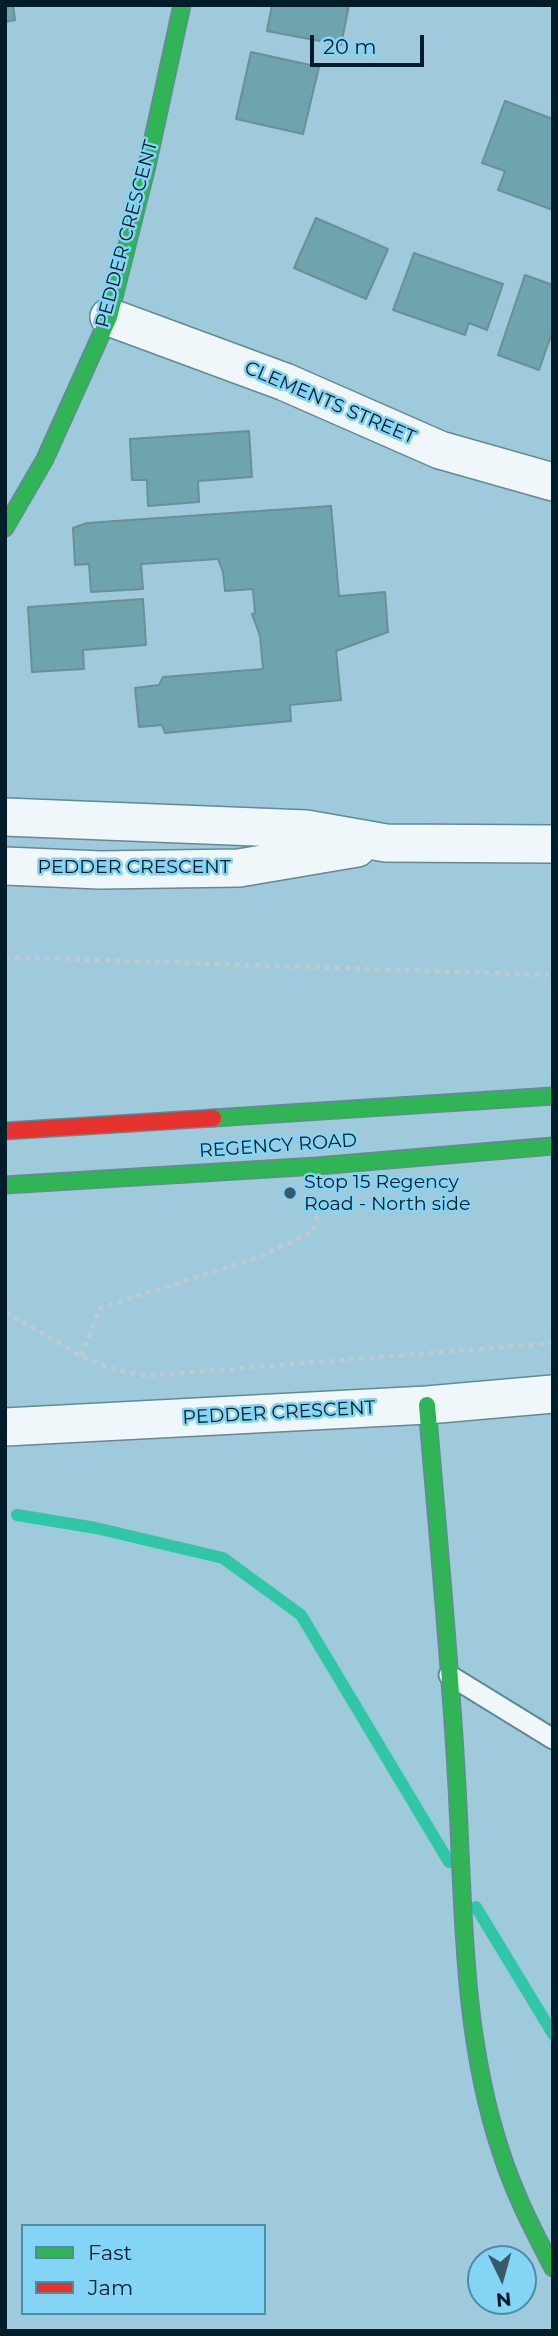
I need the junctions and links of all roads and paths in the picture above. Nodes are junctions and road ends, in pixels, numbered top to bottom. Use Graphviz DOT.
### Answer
graph roads {
  1 [pos="182,5"];
  2 [pos="109,317"];
  3 [pos="553,482"];
  4 [pos="5,528"];
  5 [pos="5,817"];
  6 [pos="386,843"];
  7 [pos="553,844"];
  8 [pos="5,866"];
  9 [pos="5,957"];
  10 [pos="553,975"];
  11 [pos="553,1096"];
  12 [pos="5,1131"];
  13 [pos="553,1146"];
  14 [pos="317,1166"];
  15 [pos="5,1185"];
  16 [pos="5,1312"];
  17 [pos="553,1343"];
  18 [pos="81,1356"];
  19 [pos="553,1394"];
  20 [pos="427,1405"];
  21 [pos="5,1427"];
  22 [pos="449,1675"];
  23 [pos="553,1739"];
  24 [pos="553,2268"];
  1 -- 2 [label="street, PEDDER CRESCENT"];
  2 -- 3 [label="street, CLEMENTS STREET"];
  2 -- 4 [label="street, PEDDER CRESCENT"];
  5 -- 6 [label="street, PEDDER CRESCENT"];
  6 -- 7 [label="street, PEDDER CRESCENT"];
  6 -- 8 [label="street, PEDDER CRESCENT"];
  9 -- 10 [label="path"];
  11 -- 12 [label="street, REGENCY ROAD"];
  13 -- 14 [label="street, REGENCY ROAD"];
  14 -- 15 [label="street, REGENCY ROAD"];
  14 -- 18 [label="path"];
  16 -- 18 [label="path"];
  17 -- 18 [label="path"];
  19 -- 20 [label="street, PEDDER CRESCENT"];
  20 -- 21 [label="street, PEDDER CRESCENT"];
  20 -- 22 [label="street"];
  22 -- 23 [label="lane"];
  22 -- 24 [label="street"];
}
